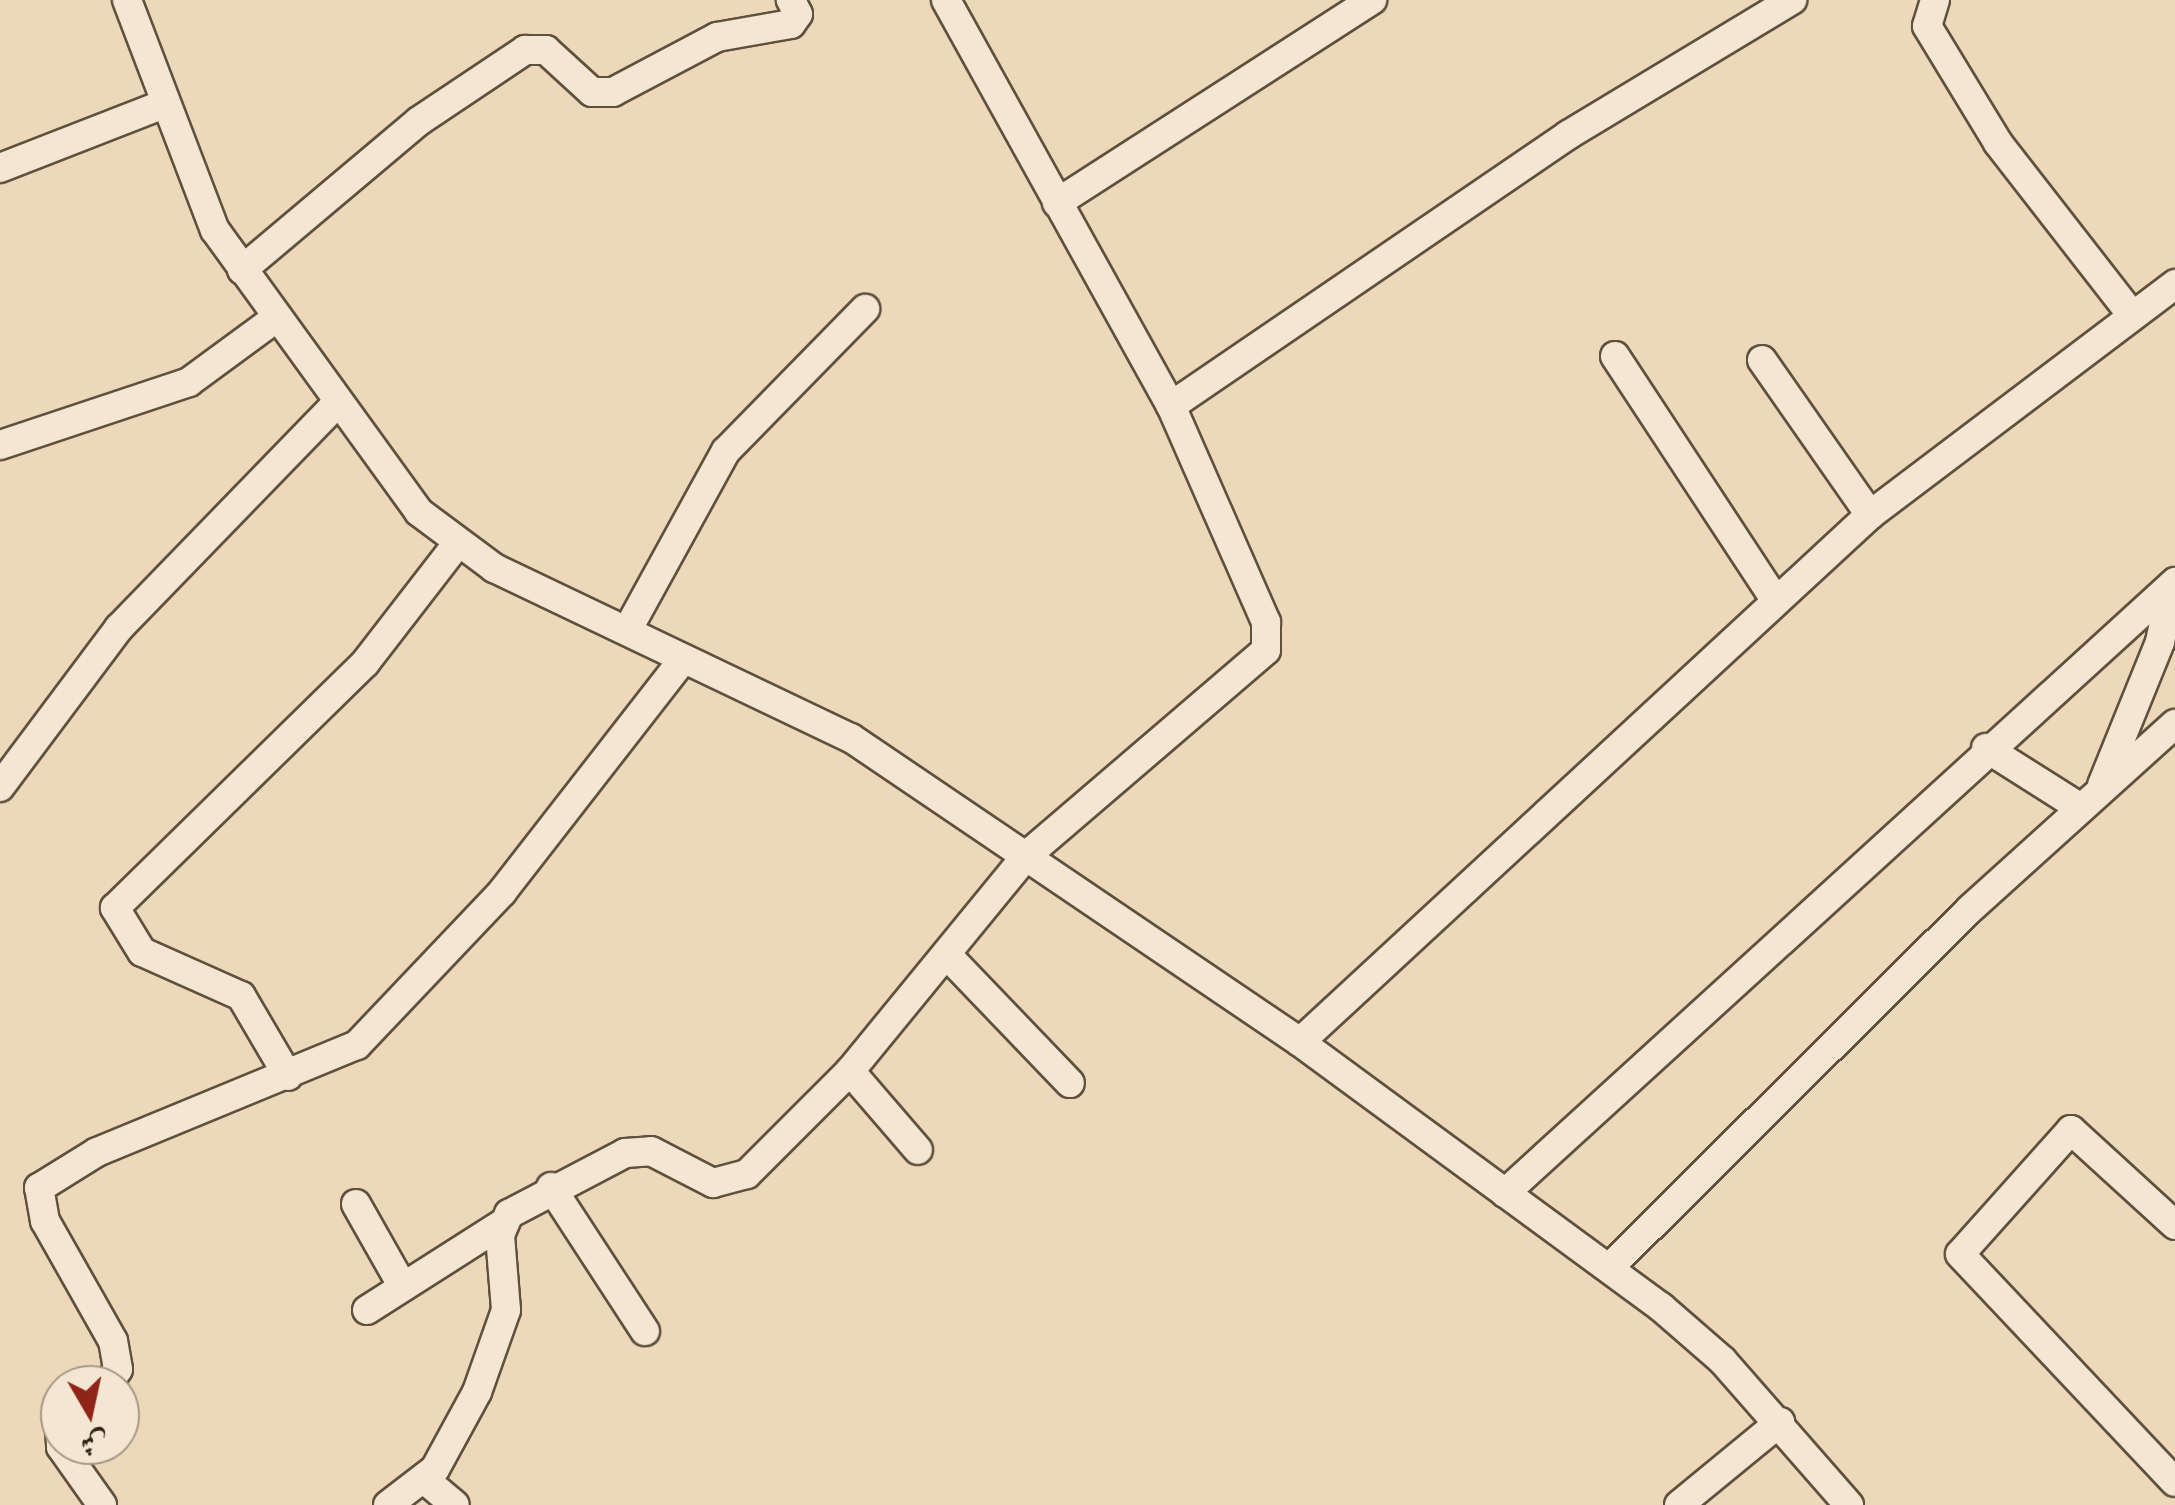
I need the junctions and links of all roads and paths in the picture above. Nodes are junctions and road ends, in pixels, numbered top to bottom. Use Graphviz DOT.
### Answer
graph roads {
  1 [pos="127,0"];
  2 [pos="792,0"];
  3 [pos="946,0"];
  4 [pos="1372,0"];
  5 [pos="1792,0"];
  6 [pos="1936,0"];
  7 [pos="164,104"];
  8 [pos="0,168"];
  9 [pos="1057,203"];
  10 [pos="242,270"];
  11 [pos="2175,284"];
  12 [pos="865,308"];
  13 [pos="2132,316"];
  14 [pos="276,318"];
  15 [pos="1616,356"];
  16 [pos="1762,360"];
  17 [pos="338,403"];
  18 [pos="1170,406"];
  19 [pos="0,445"];
  20 [pos="1870,515"];
  21 [pos="456,544"];
  22 [pos="2173,583"];
  23 [pos="1776,601"];
  24 [pos="628,629"];
  25 [pos="682,661"];
  26 [pos="2175,724"];
  27 [pos="1986,748"];
  28 [pos="0,787"];
  29 [pos="2090,800"];
  30 [pos="1026,856"];
  31 [pos="948,956"];
  32 [pos="1300,1042"];
  33 [pos="850,1072"];
  34 [pos="288,1076"];
  35 [pos="1070,1083"];
  36 [pos="918,1150"];
  37 [pos="551,1187"];
  38 [pos="1505,1193"];
  39 [pos="356,1204"];
  40 [pos="502,1224"];
  41 [pos="2175,1225"];
  42 [pos="1609,1268"];
  43 [pos="403,1287"];
  44 [pos="368,1310"];
  45 [pos="645,1331"];
  46 [pos="114,1365"];
  47 [pos="1780,1422"];
  48 [pos="74,1465"];
  49 [pos="424,1479"];
  50 [pos="2175,1482"];
  51 [pos="1698,1500"];
  52 [pos="102,1505"];
  53 [pos="388,1505"];
  54 [pos="454,1505"];
  55 [pos="1849,1505"];
  1 -- 7 [label="street"];
  2 -- 10 [label="street"];
  3 -- 9 [label="street"];
  4 -- 9 [label="street"];
  5 -- 18 [label="street"];
  6 -- 13 [label="street"];
  7 -- 8 [label="street"];
  7 -- 10 [label="street"];
  9 -- 18 [label="street"];
  10 -- 14 [label="street"];
  11 -- 13 [label="street"];
  12 -- 24 [label="street"];
  13 -- 20 [label="street"];
  14 -- 17 [label="street"];
  14 -- 19 [label="street"];
  15 -- 23 [label="street"];
  16 -- 20 [label="street"];
  17 -- 21 [label="street"];
  17 -- 28 [label="street"];
  18 -- 30 [label="street"];
  20 -- 23 [label="street"];
  21 -- 24 [label="street"];
  21 -- 34 [label="street"];
  22 -- 27 [label="street"];
  22 -- 29 [label="street"];
  23 -- 32 [label="street"];
  24 -- 25 [label="street"];
  25 -- 30 [label="street"];
  25 -- 34 [label="street"];
  26 -- 29 [label="street"];
  27 -- 29 [label="street"];
  27 -- 38 [label="street"];
  29 -- 42 [label="street"];
  30 -- 31 [label="street"];
  30 -- 32 [label="street"];
  31 -- 33 [label="street"];
  31 -- 35 [label="street"];
  32 -- 38 [label="street"];
  33 -- 36 [label="street"];
  33 -- 37 [label="street"];
  34 -- 46 [label="street"];
  37 -- 40 [label="street"];
  37 -- 45 [label="street"];
  38 -- 42 [label="street"];
  39 -- 43 [label="street"];
  40 -- 43 [label="street"];
  40 -- 49 [label="street"];
  41 -- 50 [label="street"];
  42 -- 47 [label="street"];
  43 -- 44 [label="street"];
  47 -- 51 [label="street"];
  47 -- 55 [label="street"];
  48 -- 52 [label="street"];
  49 -- 53 [label="street"];
  49 -- 54 [label="street"];
}
